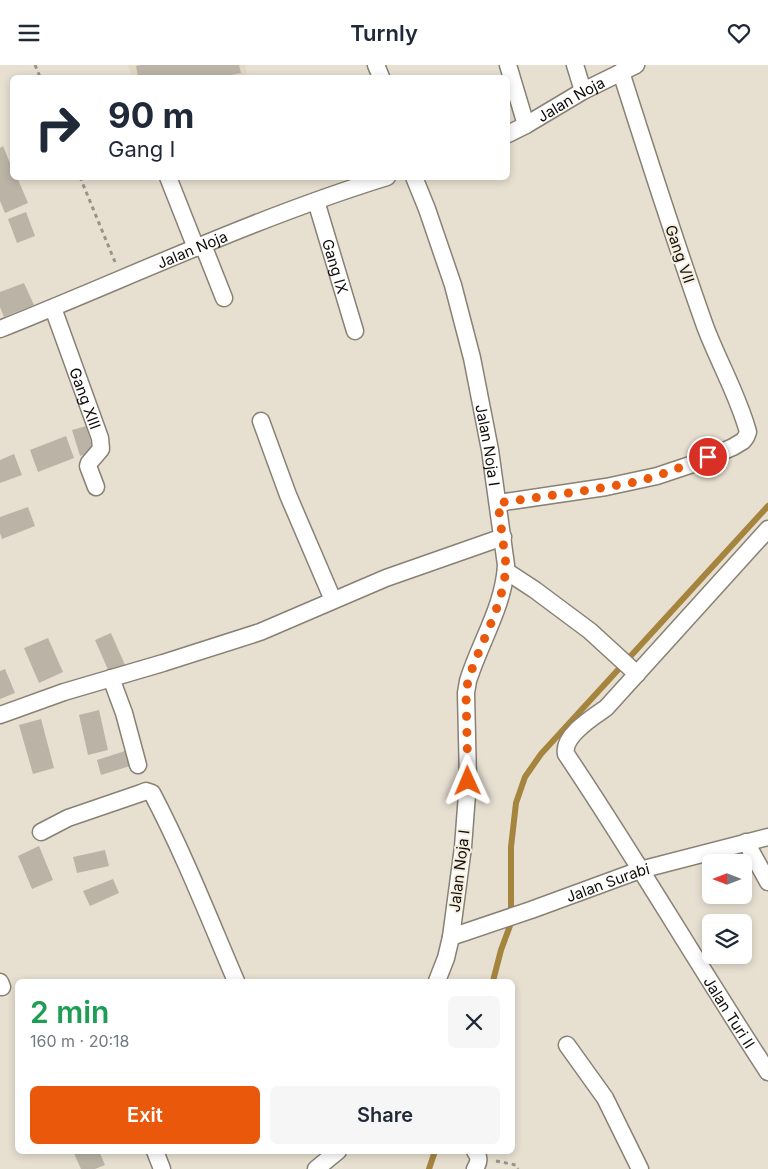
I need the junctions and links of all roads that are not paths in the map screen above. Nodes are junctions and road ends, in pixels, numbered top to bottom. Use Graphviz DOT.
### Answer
graph roads {
  1 [pos="508,65"];
  2 [pos="575,65"];
  3 [pos="629,68"];
  4 [pos="584,91"];
  5 [pos="526,125"];
  6 [pos="510,133"];
  7 [pos="169,180"];
  8 [pos="377,180"];
  9 [pos="415,180"];
  10 [pos="316,201"];
  11 [pos="199,247"];
  12 [pos="224,298"];
  13 [pos="53,308"];
  14 [pos="0,329"];
  15 [pos="356,331"];
  16 [pos="261,421"];
  17 [pos="96,487"];
  18 [pos="498,503"];
  19 [pos="768,529"];
  20 [pos="503,537"];
  21 [pos="506,571"];
  22 [pos="333,600"];
  23 [pos="634,672"];
  24 [pos="111,679"];
  25 [pos="0,715"];
  26 [pos="138,765"];
  27 [pos="41,832"];
  28 [pos="768,837"];
  29 [pos="746,842"];
  30 [pos="640,870"];
  31 [pos="768,882"];
  32 [pos="451,937"];
  33 [pos="235,979"];
  34 [pos="439,979"];
  35 [pos="567,1045"];
  36 [pos="768,1072"];
  37 [pos="156,1154"];
  38 [pos="332,1154"];
  39 [pos="319,1161"];
  40 [pos="162,1169"];
  41 [pos="640,1169"];
  1 -- 5 [label="street"];
  2 -- 4 [label="street"];
  3 -- 4 [label="street, Jalan Noja"];
  3 -- 18 [label="street, Gang VII"];
  4 -- 5 [label="street, Jalan Noja"];
  5 -- 6 [label="street, Jalan Noja"];
  7 -- 11 [label="street"];
  8 -- 10 [label="street, Jalan Noja"];
  9 -- 18 [label="street, Jalan Noja I"];
  10 -- 11 [label="street, Jalan Noja"];
  10 -- 15 [label="street, Gang IX"];
  11 -- 12 [label="street"];
  11 -- 13 [label="street, Jalan Noja"];
  13 -- 14 [label="street, Jalan Noja"];
  13 -- 17 [label="street, Gang XIII"];
  16 -- 22 [label="street"];
  18 -- 20 [label="street, Jalan Noja I"];
  19 -- 23 [label="street, Jalan Turi II"];
  20 -- 21 [label="street, Jalan Noja I"];
  20 -- 22 [label="street"];
  21 -- 23 [label="street"];
  21 -- 32 [label="street, Jalan Noja I"];
  22 -- 24 [label="street"];
  23 -- 30 [label="street, Jalan Turi II"];
  24 -- 25 [label="street"];
  24 -- 26 [label="street"];
  27 -- 33 [label="street"];
  28 -- 29 [label="street, Jalan Surabi"];
  29 -- 30 [label="street, Jalan Surabi"];
  29 -- 31 [label="street"];
  30 -- 32 [label="street, Jalan Surabi"];
  30 -- 36 [label="street, Jalan Turi II"];
  32 -- 34 [label="street, Jalan Noja I"];
  35 -- 41 [label="street"];
  37 -- 40 [label="street"];
  38 -- 39 [label="street"];
}
